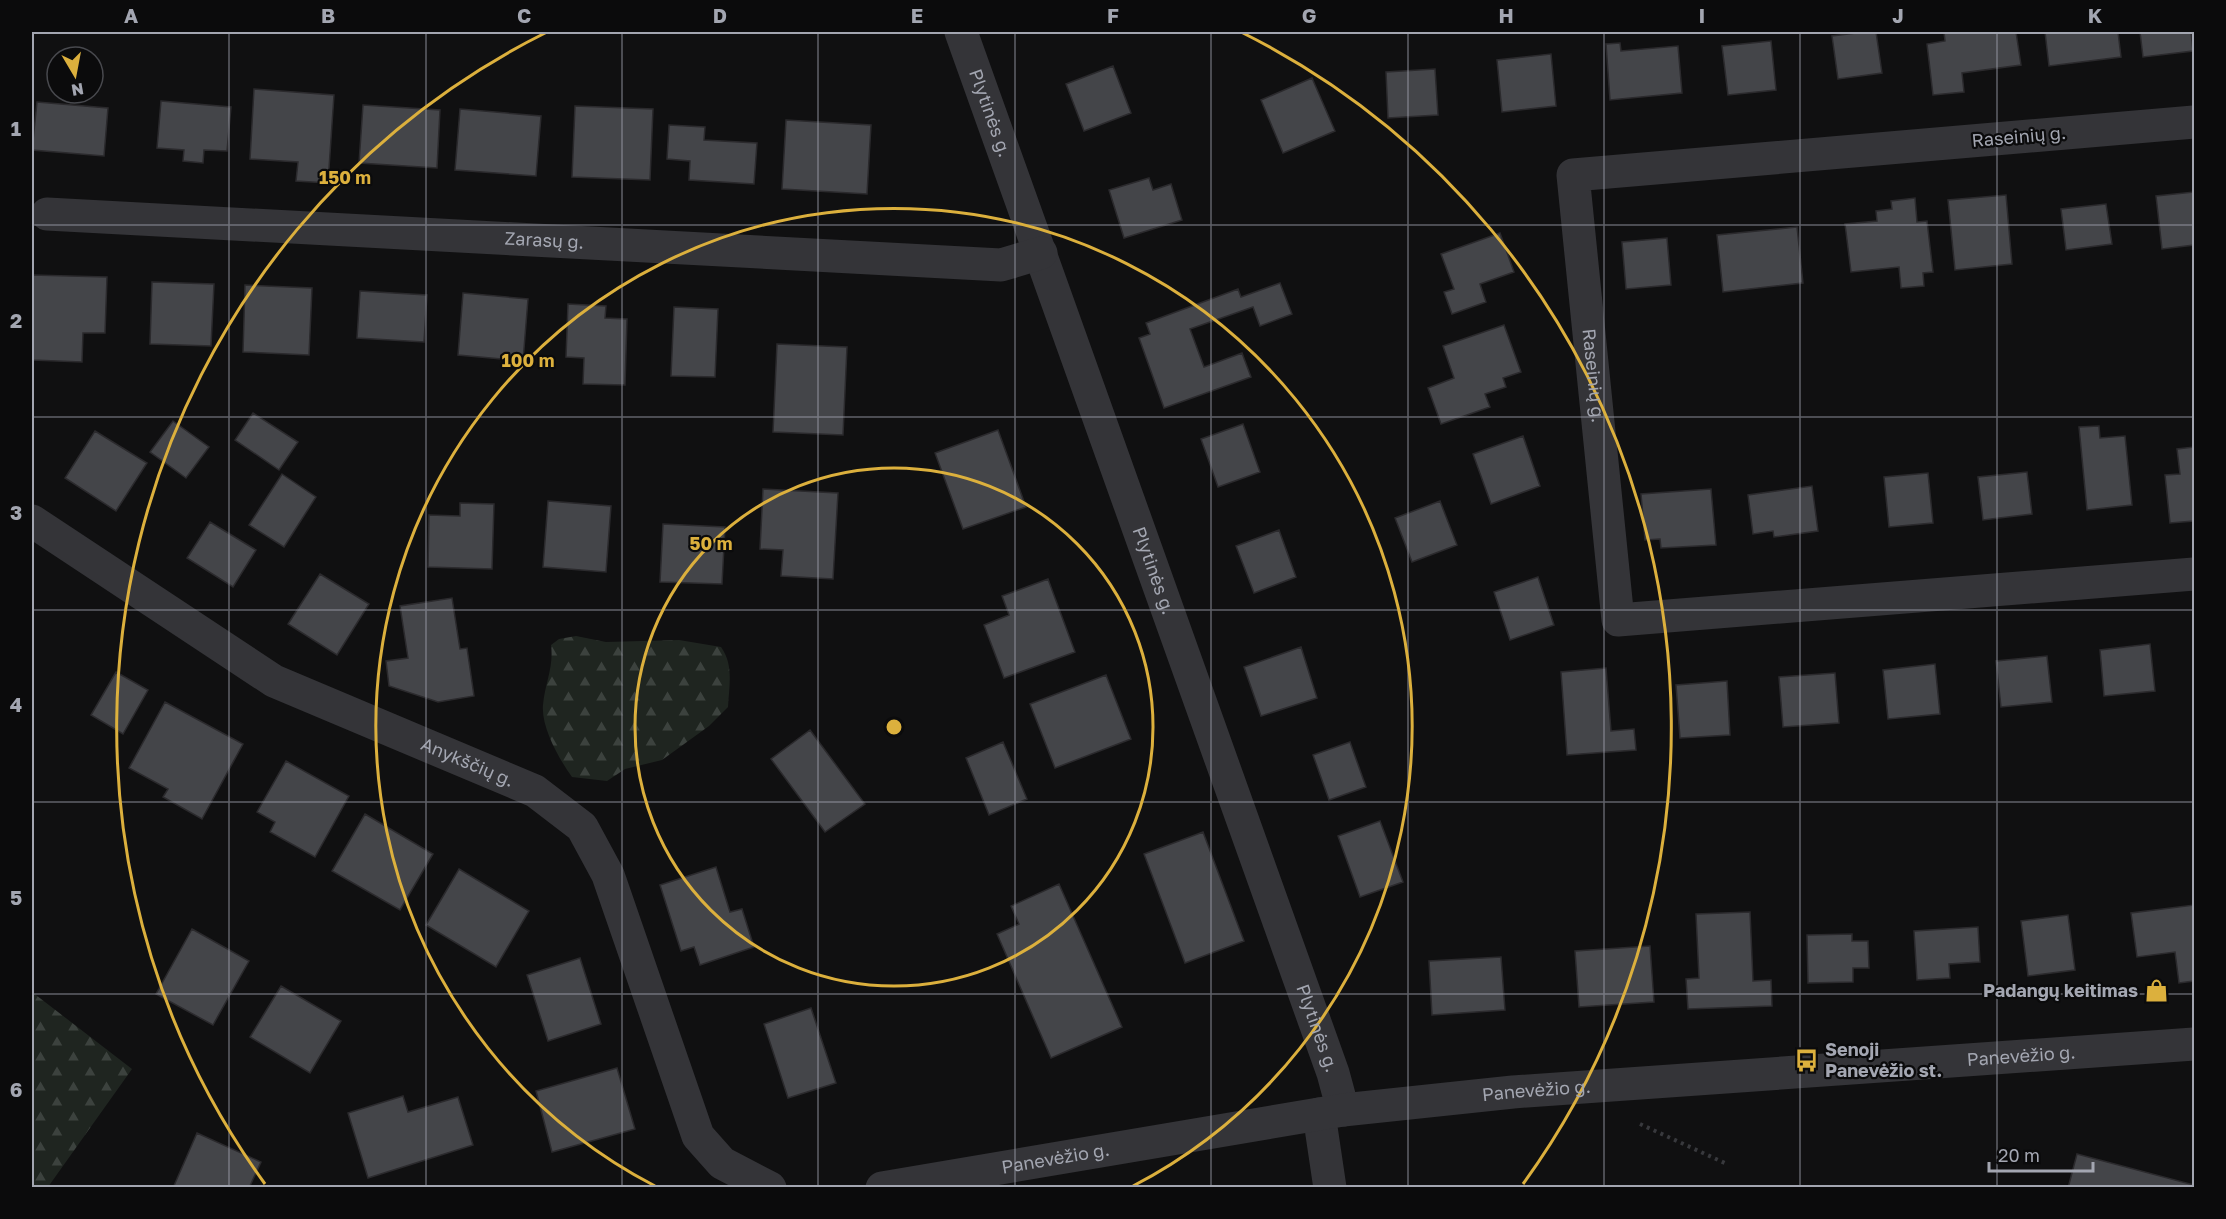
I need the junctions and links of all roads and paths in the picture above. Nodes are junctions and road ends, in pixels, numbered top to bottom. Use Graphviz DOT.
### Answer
graph roads {
  1 [pos="961,32"];
  2 [pos="2194,122"];
  3 [pos="47,214"];
  4 [pos="1041,253"];
  5 [pos="32,521"];
  6 [pos="2194,574"];
  7 [pos="2194,1044"];
  8 [pos="1331,1112"];
  9 [pos="1640,1124"];
  10 [pos="1727,1164"];
  11 [pos="770,1188"];
  12 [pos="882,1188"];
  13 [pos="1330,1188"];
  1 -- 4 [label="street, Plytinės g."];
  2 -- 6 [label="street, Raseinių g."];
  3 -- 4 [label="street, Zarasų g."];
  4 -- 8 [label="street, Plytinės g."];
  5 -- 11 [label="street, Anykščių g."];
  7 -- 8 [label="street, Panevėžio g."];
  8 -- 12 [label="street, Panevėžio g."];
  8 -- 13 [label="street, Plytinės g."];
  9 -- 10 [label="path"];
}
